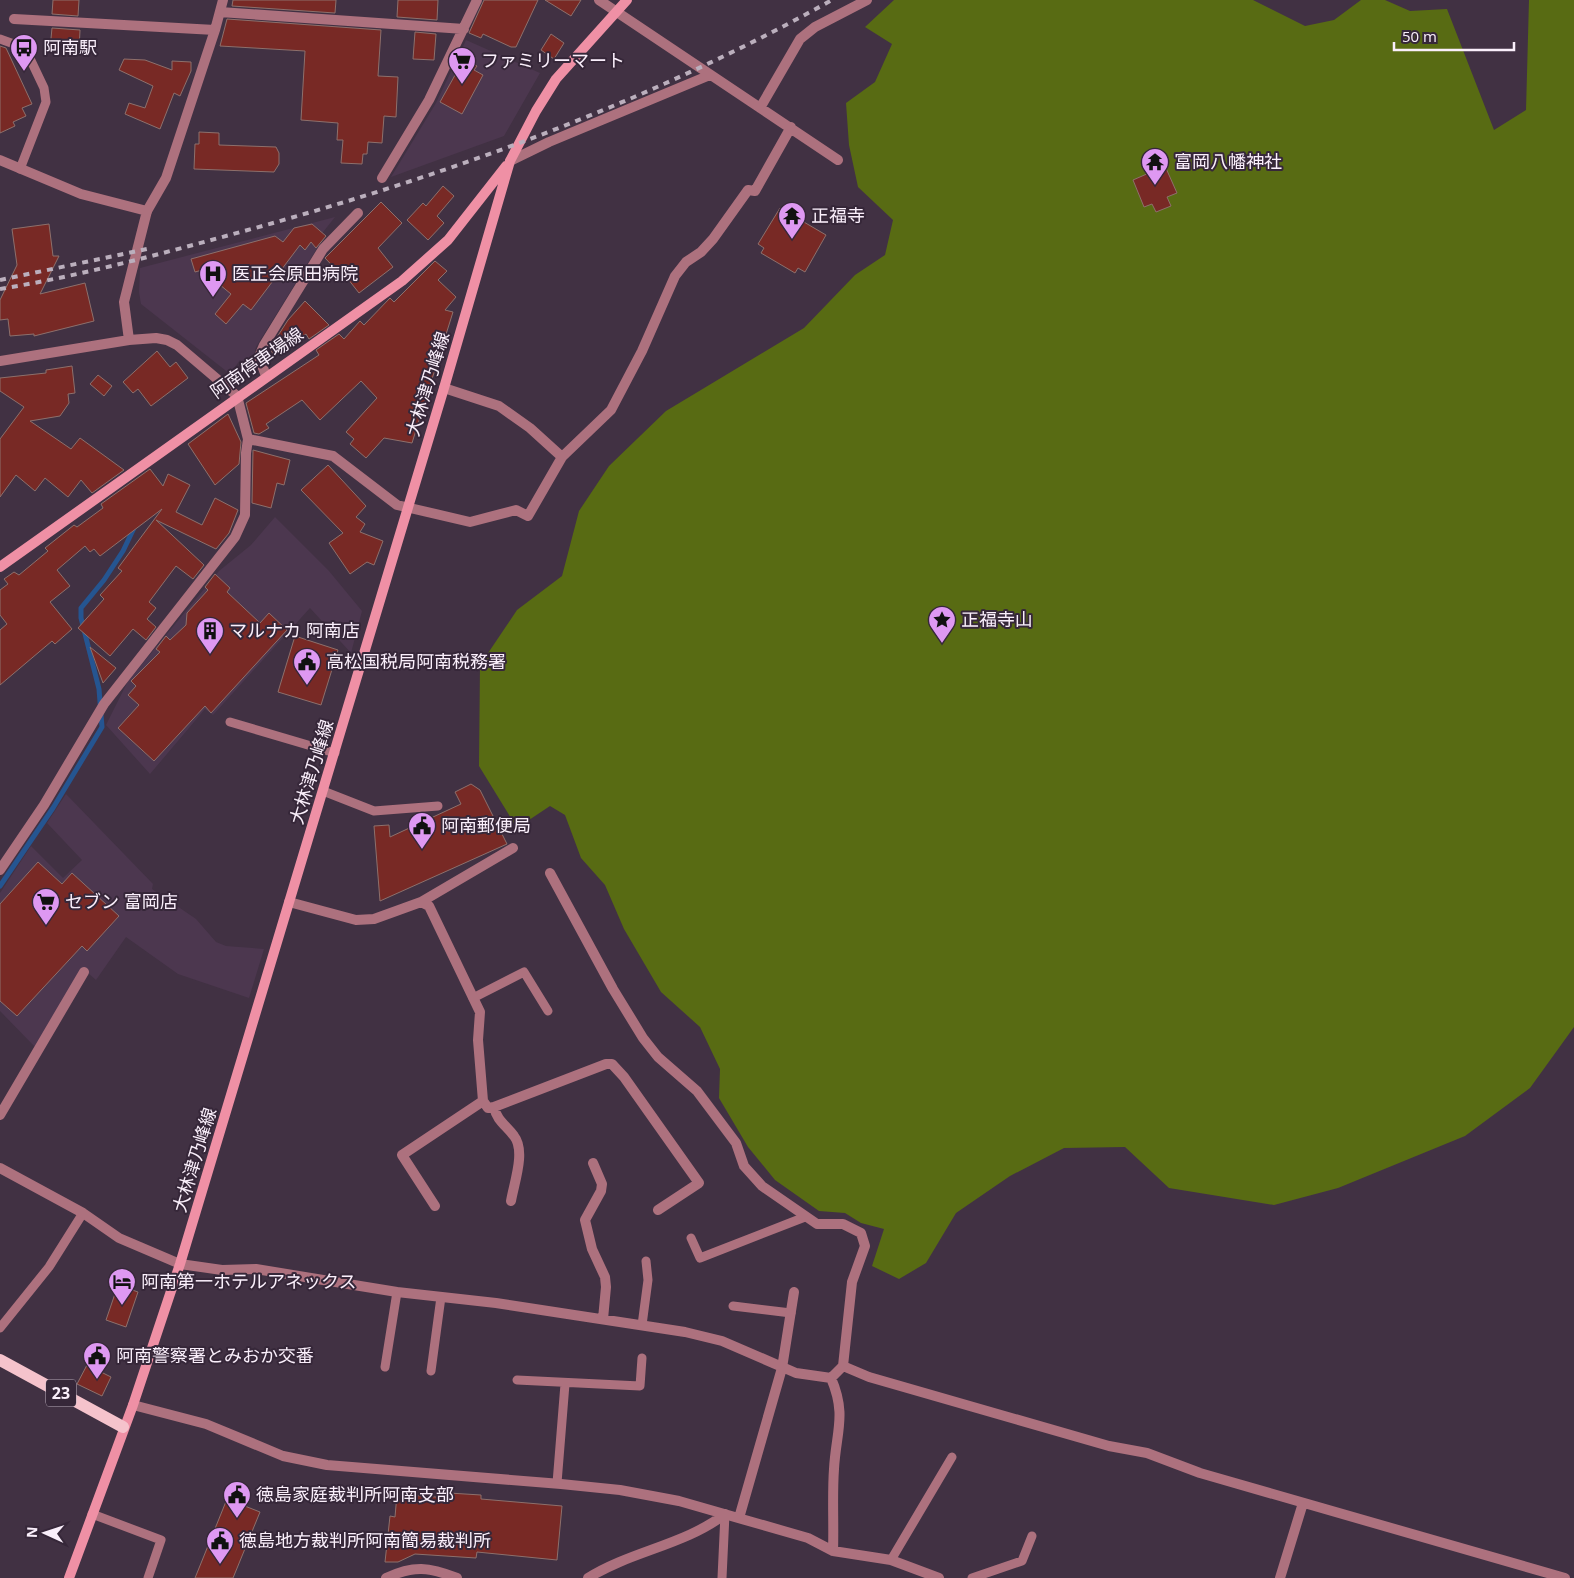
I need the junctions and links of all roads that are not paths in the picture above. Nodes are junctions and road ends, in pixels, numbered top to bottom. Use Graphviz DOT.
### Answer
graph roads {
  1 [pos="222,0"];
  2 [pos="476,0"];
  3 [pos="599,0"];
  4 [pos="627,0"];
  5 [pos="867,0"];
  6 [pos="617,11"];
  7 [pos="220,12"];
  8 [pos="14,19"];
  9 [pos="464,29"];
  10 [pos="215,30"];
  11 [pos="0,39"];
  12 [pos="710,75"];
  13 [pos="760,108"];
  14 [pos="790,127"];
  15 [pos="0,160"];
  16 [pos="838,160"];
  17 [pos="510,161"];
  18 [pos="20,169"];
  19 [pos="382,178"];
  20 [pos="146,211"];
  21 [pos="358,213"];
  22 [pos="129,340"];
  23 [pos="0,361"];
  24 [pos="266,376"];
  25 [pos="444,388"];
  26 [pos="236,396"];
  27 [pos="248,439"];
  28 [pos="562,457"];
  29 [pos="408,508"];
  30 [pos="0,567"];
  31 [pos="230,722"];
  32 [pos="335,753"];
  33 [pos="323,791"];
  34 [pos="438,806"];
  35 [pos="513,848"];
  36 [pos="0,870"];
  37 [pos="550,872"];
  38 [pos="289,902"];
  39 [pos="421,902"];
  40 [pos="84,972"];
  41 [pos="474,998"];
  42 [pos="548,1011"];
  43 [pos="483,1102"];
  44 [pos="494,1107"];
  45 [pos="0,1115"];
  46 [pos="593,1163"];
  47 [pos="0,1168"];
  48 [pos="511,1201"];
  49 [pos="435,1206"];
  50 [pos="658,1210"];
  51 [pos="83,1213"];
  52 [pos="804,1217"];
  53 [pos="691,1238"];
  54 [pos="646,1261"];
  55 [pos="180,1264"];
  56 [pos="397,1292"];
  57 [pos="794,1292"];
  58 [pos="441,1297"];
  59 [pos="733,1306"];
  60 [pos="792,1313"];
  61 [pos="603,1319"];
  62 [pos="642,1325"];
  63 [pos="0,1328"];
  64 [pos="642,1358"];
  65 [pos="0,1360"];
  66 [pos="843,1366"];
  67 [pos="385,1367"];
  68 [pos="782,1368"];
  69 [pos="431,1371"];
  70 [pos="831,1378"];
  71 [pos="517,1380"];
  72 [pos="565,1384"];
  73 [pos="132,1405"];
  74 [pos="123,1426"];
  75 [pos="952,1456"];
  76 [pos="556,1483"];
  77 [pos="1302,1503"];
  78 [pos="92,1514"];
  79 [pos="725,1514"];
  80 [pos="739,1518"];
  81 [pos="1032,1536"];
  82 [pos="833,1551"];
  83 [pos="891,1560"];
  84 [pos="70,1578"];
  85 [pos="148,1578"];
  86 [pos="386,1578"];
  87 [pos="457,1578"];
  88 [pos="588,1578"];
  89 [pos="722,1578"];
  90 [pos="939,1578"];
  91 [pos="972,1578"];
  92 [pos="1280,1578"];
  93 [pos="1565,1578"];
  1 -- 7 [label="street"];
  2 -- 9 [label="street"];
  3 -- 6 [label="street"];
  4 -- 6 [label="main road, 大林津乃峰線"];
  5 -- 13 [label="street"];
  6 -- 12 [label="street"];
  6 -- 17 [label="main road, 大林津乃峰線"];
  7 -- 9 [label="street"];
  7 -- 10 [label="street"];
  8 -- 10 [label="street"];
  9 -- 19 [label="street"];
  10 -- 20 [label="street"];
  11 -- 18 [label="lane"];
  12 -- 13 [label="street"];
  12 -- 17 [label="street"];
  13 -- 14 [label="street"];
  14 -- 16 [label="street"];
  14 -- 28 [label="street"];
  15 -- 18 [label="street"];
  17 -- 24 [label="main road, 阿南停車場線"];
  17 -- 25 [label="main road, 大林津乃峰線"];
  18 -- 20 [label="street"];
  20 -- 22 [label="street"];
  21 -- 24 [label="street"];
  22 -- 23 [label="street"];
  22 -- 26 [label="street"];
  24 -- 26 [label="main road, 阿南停車場線"];
  25 -- 28 [label="street"];
  25 -- 29 [label="main road, 大林津乃峰線"];
  26 -- 27 [label="street"];
  26 -- 30 [label="main road, 阿南停車場線"];
  27 -- 29 [label="street"];
  27 -- 36 [label="street"];
  28 -- 29 [label="street"];
  29 -- 32 [label="main road, 大林津乃峰線"];
  31 -- 32 [label="lane"];
  32 -- 33 [label="main road, 大林津乃峰線"];
  33 -- 34 [label="lane"];
  33 -- 38 [label="main road, 大林津乃峰線"];
  35 -- 39 [label="street"];
  37 -- 52 [label="street"];
  38 -- 39 [label="street"];
  38 -- 55 [label="main road, 大林津乃峰線"];
  39 -- 41 [label="street"];
  40 -- 45 [label="street"];
  41 -- 42 [label="lane"];
  41 -- 43 [label="street"];
  43 -- 44 [label="street"];
  43 -- 49 [label="street"];
  44 -- 48 [label="street"];
  44 -- 50 [label="street"];
  46 -- 61 [label="street"];
  47 -- 51 [label="street"];
  51 -- 55 [label="street"];
  51 -- 63 [label="lane"];
  52 -- 53 [label="lane"];
  52 -- 66 [label="street"];
  54 -- 62 [label="lane"];
  55 -- 56 [label="street"];
  55 -- 73 [label="main road, 大林津乃峰線"];
  56 -- 58 [label="street"];
  56 -- 67 [label="lane"];
  57 -- 60 [label="street"];
  58 -- 61 [label="street"];
  58 -- 69 [label="lane"];
  59 -- 60 [label="lane"];
  60 -- 68 [label="street"];
  61 -- 62 [label="street"];
  62 -- 68 [label="street"];
  64 -- 72 [label="lane"];
  65 -- 74 [label="main road, 23"];
  66 -- 70 [label="street"];
  66 -- 77 [label="street"];
  68 -- 70 [label="street"];
  68 -- 80 [label="street"];
  70 -- 82 [label="street"];
  71 -- 72 [label="lane"];
  72 -- 76 [label="lane"];
  73 -- 74 [label="main road, 大林津乃峰線"];
  73 -- 76 [label="street"];
  74 -- 78 [label="main road, 大林津乃峰線"];
  75 -- 83 [label="lane"];
  76 -- 79 [label="street"];
  77 -- 92 [label="street"];
  77 -- 93 [label="street"];
  78 -- 84 [label="main road, 大林津乃峰線"];
  78 -- 85 [label="lane"];
  79 -- 80 [label="street"];
  79 -- 88 [label="street"];
  79 -- 89 [label="lane"];
  80 -- 82 [label="street"];
  81 -- 91 [label="lane"];
  82 -- 83 [label="street"];
  83 -- 90 [label="street"];
  86 -- 87 [label="street"];
}
